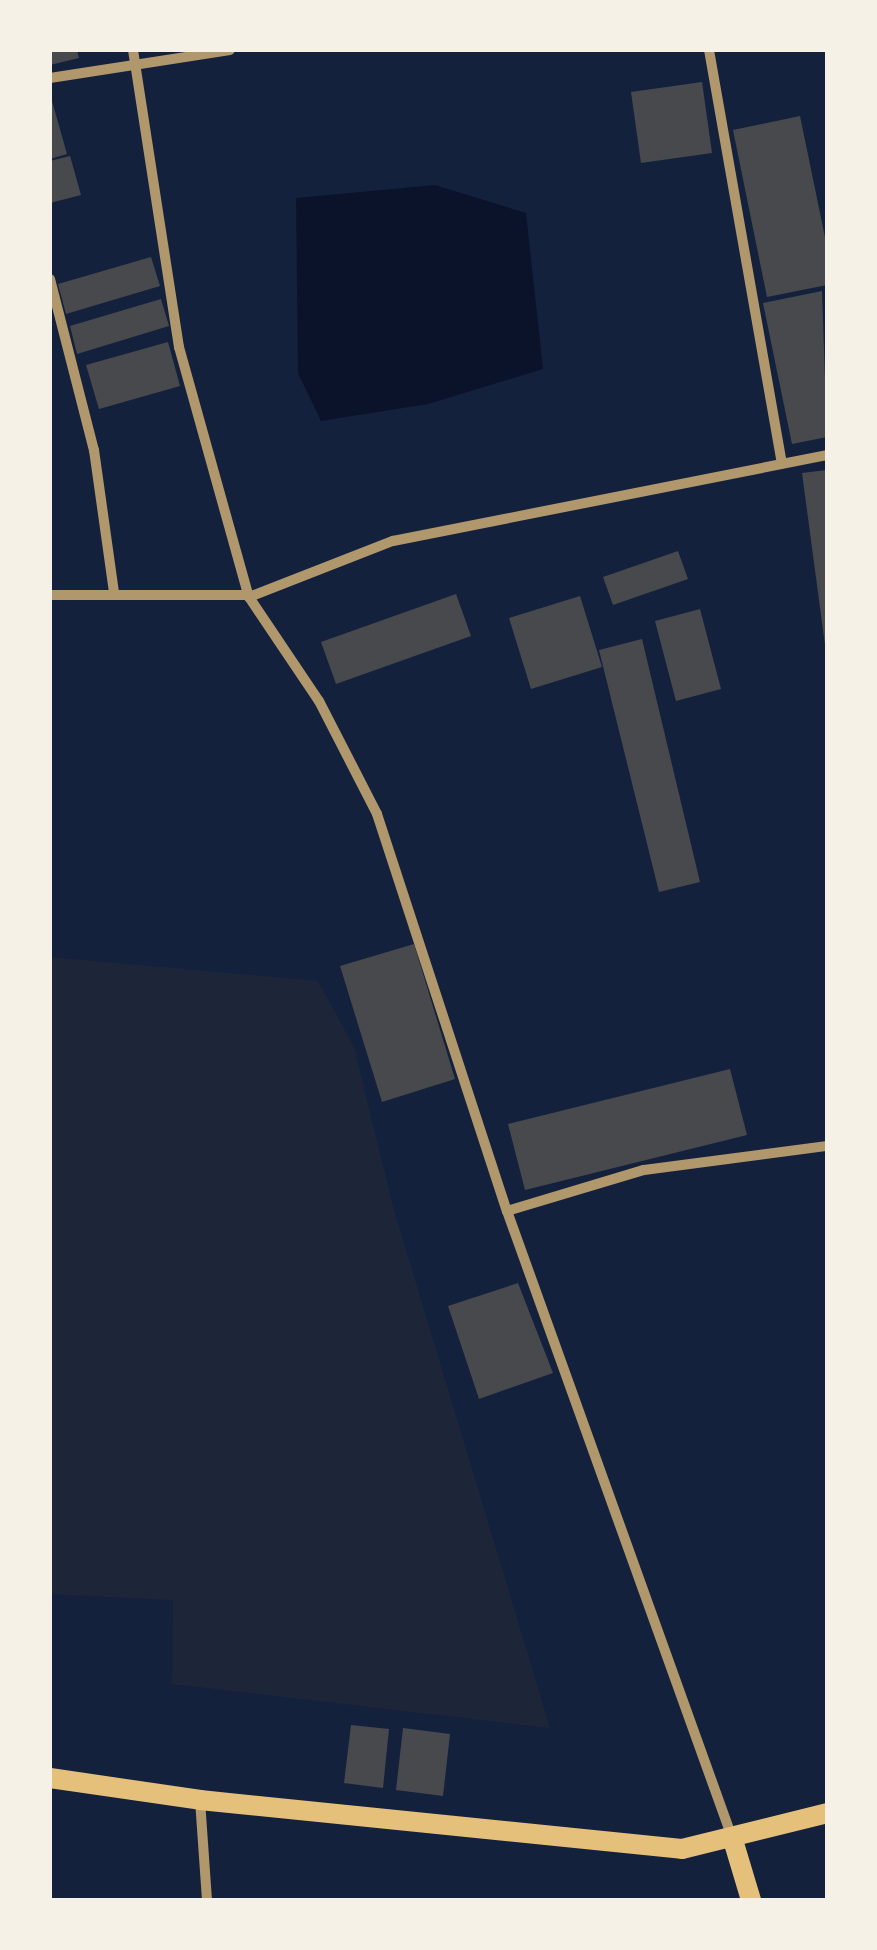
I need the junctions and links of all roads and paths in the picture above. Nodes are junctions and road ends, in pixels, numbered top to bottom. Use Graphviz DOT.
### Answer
graph roads {
  1 [pos="134,50"];
  2 [pos="230,50"];
  3 [pos="708,50"];
  4 [pos="135,63"];
  5 [pos="50,78"];
  6 [pos="50,279"];
  7 [pos="827,455"];
  8 [pos="782,464"];
  9 [pos="114,592"];
  10 [pos="50,594"];
  11 [pos="249,596"];
  12 [pos="827,1146"];
  13 [pos="507,1211"];
  14 [pos="50,1778"];
  15 [pos="200,1800"];
  16 [pos="827,1814"];
  17 [pos="733,1840"];
  18 [pos="207,1900"];
  19 [pos="751,1900"];
  1 -- 4 [label="street"];
  2 -- 4 [label="street"];
  3 -- 8 [label="street"];
  4 -- 5 [label="street"];
  4 -- 11 [label="street"];
  6 -- 9 [label="street"];
  7 -- 8 [label="street"];
  8 -- 11 [label="street"];
  9 -- 10 [label="street"];
  9 -- 11 [label="street"];
  11 -- 13 [label="street"];
  12 -- 13 [label="street"];
  13 -- 17 [label="street"];
  14 -- 15 [label="main road"];
  15 -- 17 [label="main road"];
  15 -- 18 [label="street"];
  16 -- 17 [label="main road"];
  17 -- 19 [label="main road"];
}
